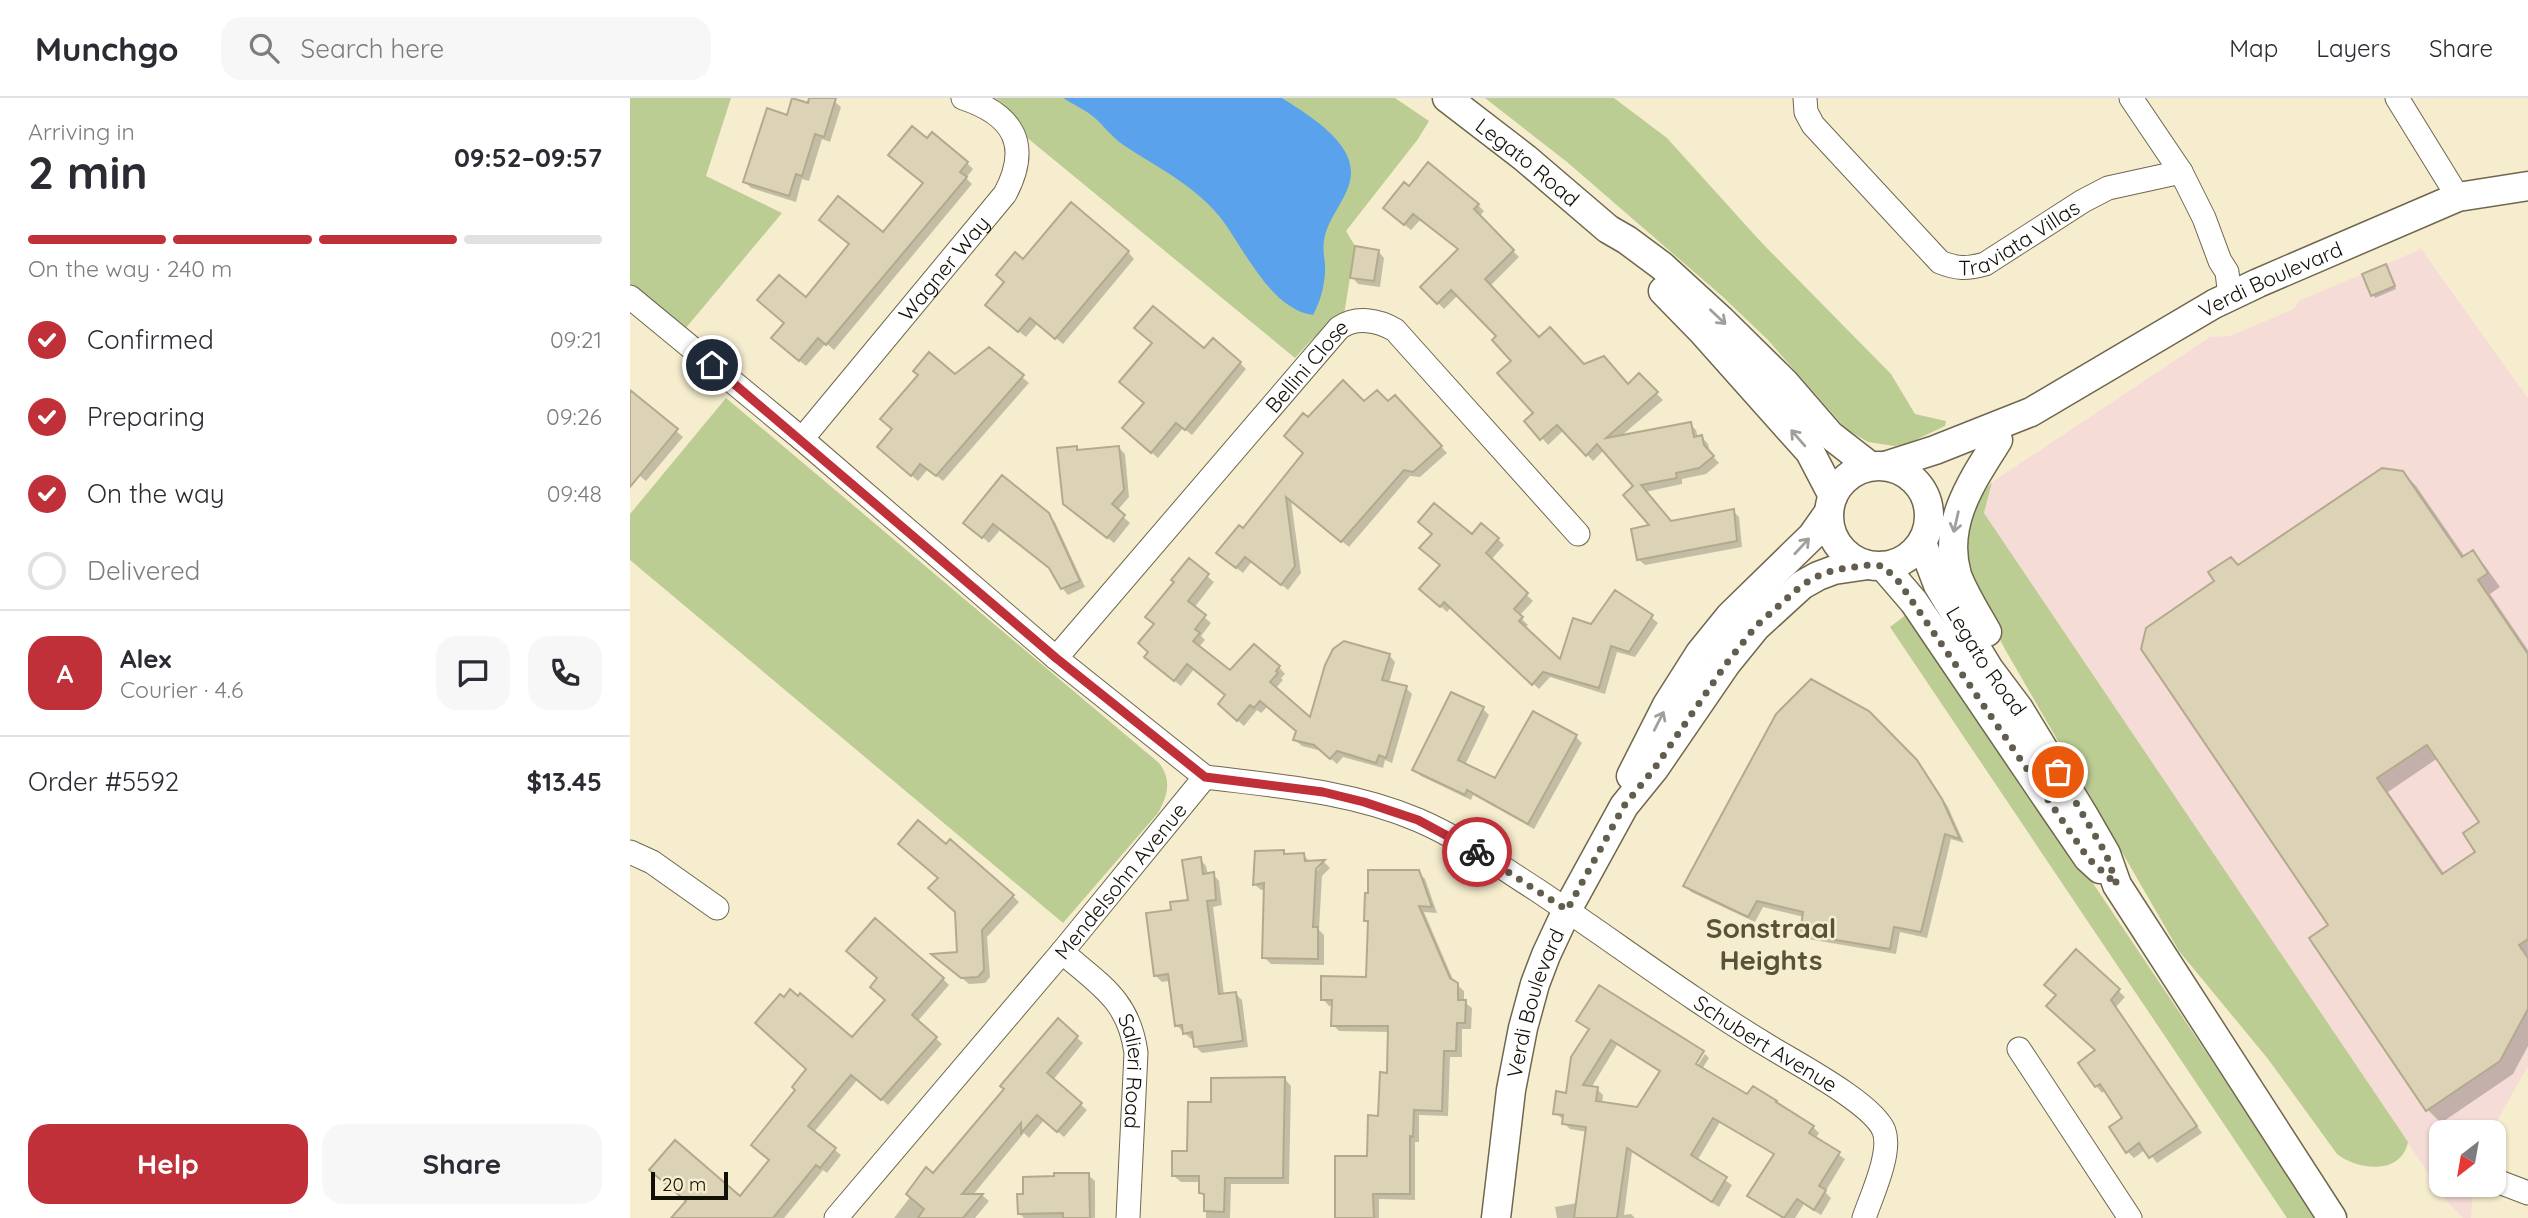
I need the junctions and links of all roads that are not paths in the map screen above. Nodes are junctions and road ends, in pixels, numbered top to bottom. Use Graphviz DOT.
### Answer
graph roads {
  1 [pos="963,98"];
  2 [pos="1447,98"];
  3 [pos="1805,98"];
  4 [pos="2131,98"];
  5 [pos="2397,98"];
  6 [pos="2181,172"];
  7 [pos="2528,186"];
  8 [pos="2458,197"];
  9 [pos="1608,229"];
  10 [pos="2228,284"];
  11 [pos="630,297"];
  12 [pos="2031,412"];
  13 [pos="802,439"];
  14 [pos="1997,440"];
  15 [pos="1878,466"];
  16 [pos="1831,504"];
  17 [pos="1929,509"];
  18 [pos="1578,534"];
  19 [pos="1922,544"];
  20 [pos="1875,565"];
  21 [pos="1056,658"];
  22 [pos="2019,709"];
  23 [pos="1205,777"];
  24 [pos="1624,806"];
  25 [pos="630,852"];
  26 [pos="2117,885"];
  27 [pos="717,908"];
  28 [pos="1567,910"];
  29 [pos="1062,952"];
  30 [pos="2019,1049"];
  31 [pos="2225,1053"];
  32 [pos="2506,1185"];
  33 [pos="2528,1193"];
  34 [pos="836,1218"];
  35 [pos="1128,1218"];
  36 [pos="1496,1218"];
  37 [pos="1864,1218"];
  38 [pos="2130,1218"];
  39 [pos="2332,1218"];
  40 [pos="2353,1218"];
  1 -- 13 [label="street, Wagner Way"];
  2 -- 9 [label="street, Legato Road"];
  3 -- 6 [label="street, Traviata Villas"];
  4 -- 6 [label="street"];
  5 -- 8 [label="street"];
  6 -- 10 [label="street"];
  7 -- 8 [label="street, Verdi Boulevard"];
  8 -- 10 [label="street, Verdi Boulevard"];
  9 -- 15 [label="street, Legato Road, one-way"];
  16 -- 9 [label="street, Legato Road, one-way"];
  10 -- 12 [label="street, Verdi Boulevard"];
  11 -- 13 [label="street"];
  12 -- 14 [label="street, Verdi Boulevard"];
  12 -- 15 [label="street, Verdi Boulevard"];
  13 -- 21 [label="street"];
  14 -- 17 [label="street, Verdi Boulevard"];
  14 -- 22 [label="street, one-way"];
  15 -- 16 [label="street"];
  15 -- 17 [label="street"];
  16 -- 20 [label="street"];
  24 -- 16 [label="street, Verdi Boulevard, one-way"];
  17 -- 19 [label="street"];
  18 -- 21 [label="street, Bellini Close"];
  19 -- 20 [label="street"];
  19 -- 22 [label="street, Legato Road"];
  20 -- 24 [label="street, Verdi Boulevard"];
  20 -- 26 [label="street, Legato Road"];
  21 -- 23 [label="street"];
  22 -- 26 [label="street, Legato Road"];
  23 -- 28 [label="street"];
  23 -- 29 [label="street, Mendelsohn Avenue"];
  24 -- 28 [label="street, Verdi Boulevard"];
  25 -- 27 [label="street"];
  26 -- 31 [label="street, Legato Road"];
  28 -- 36 [label="street, Verdi Boulevard"];
  28 -- 37 [label="street, Schubert Avenue"];
  29 -- 34 [label="street, Mendelsohn Avenue"];
  29 -- 35 [label="street, Salieri Road"];
  30 -- 38 [label="street"];
  31 -- 39 [label="street, Legato Road"];
  31 -- 40 [label="street, Legato Road"];
  32 -- 33 [label="street"];
}
